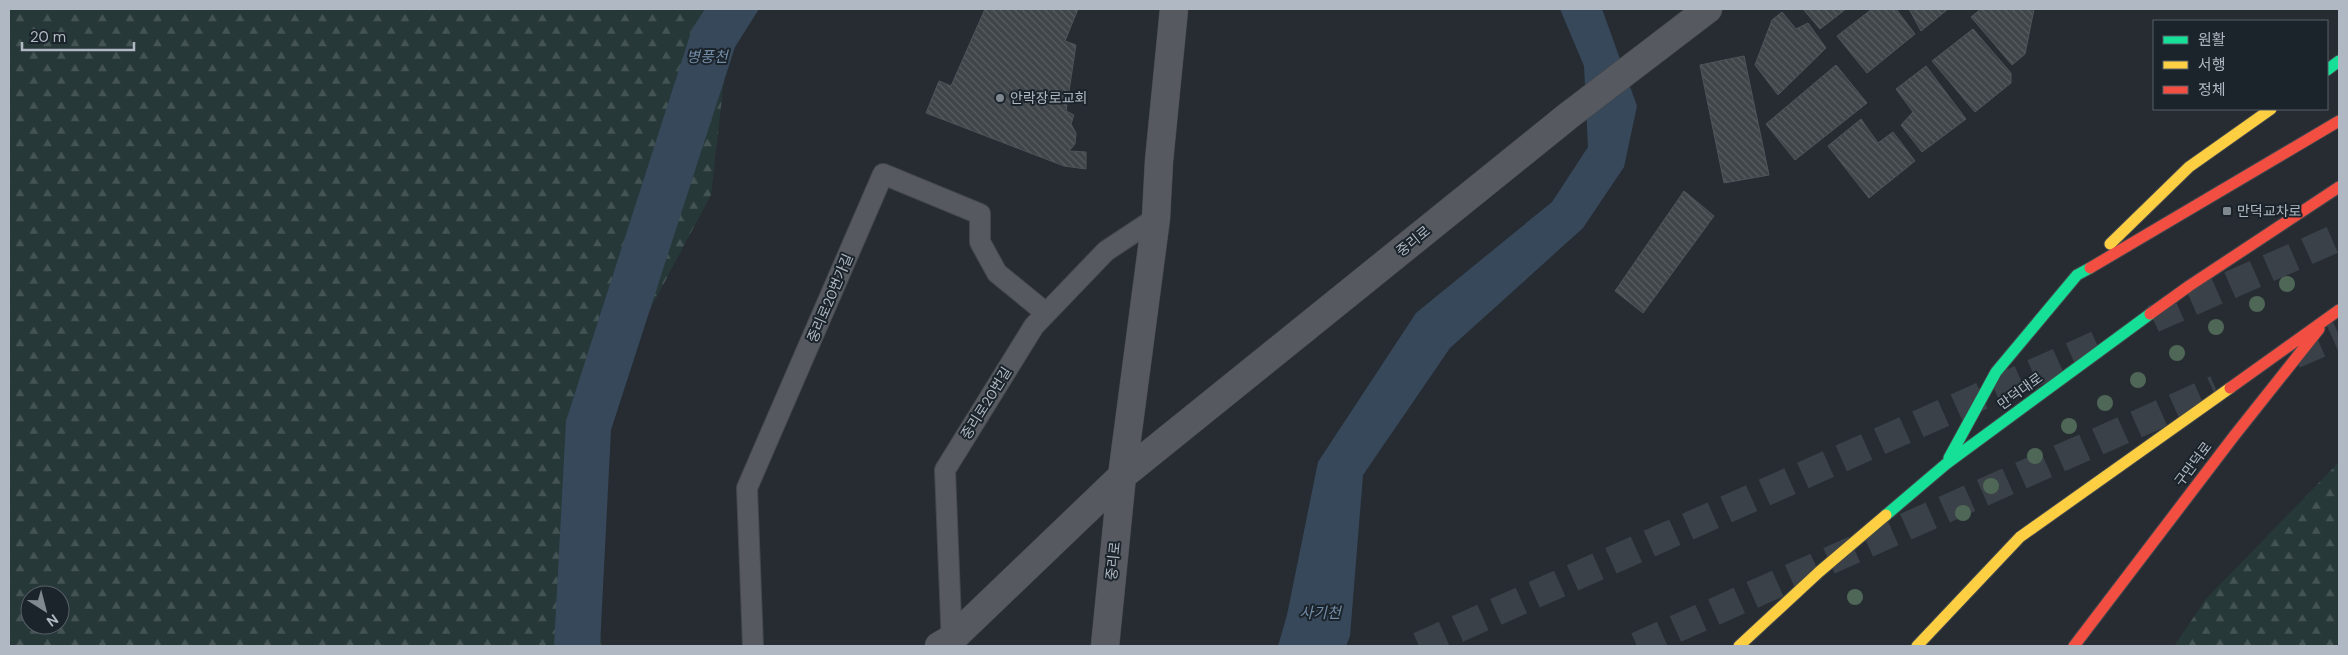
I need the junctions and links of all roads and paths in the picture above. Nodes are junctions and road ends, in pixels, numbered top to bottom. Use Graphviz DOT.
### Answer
graph roads {
  1 [pos="1174,9"];
  2 [pos="1700,12"];
  3 [pos="2339,61"];
  4 [pos="2328,69"];
  5 [pos="2271,110"];
  6 [pos="2339,121"];
  7 [pos="2339,187"];
  8 [pos="1156,218"];
  9 [pos="2077,275"];
  10 [pos="2339,303"];
  11 [pos="1046,313"];
  12 [pos="2334,313"];
  13 [pos="1946,464"];
  14 [pos="1122,476"];
  15 [pos="948,643"];
  16 [pos="753,646"];
  17 [pos="1105,646"];
  18 [pos="1739,646"];
  19 [pos="1917,646"];
  20 [pos="2074,646"];
  1 -- 8 [label="street, 중리로"];
  2 -- 14 [label="street, 중리로"];
  3 -- 4 [label="main road"];
  5 -- 9 [label="main road"];
  6 -- 9 [label="main road"];
  7 -- 13 [label="main road, 만덕대로"];
  8 -- 11 [label="lane, 중리로20번길"];
  8 -- 14 [label="street, 중리로"];
  9 -- 13 [label="main road"];
  10 -- 12 [label="main road, 구만덕로"];
  11 -- 15 [label="lane, 중리로20번길"];
  11 -- 16 [label="lane, 중리로20번가길"];
  12 -- 19 [label="main road"];
  12 -- 20 [label="main road, 구만덕로"];
  13 -- 18 [label="main road, 만덕대로"];
  14 -- 15 [label="street"];
  14 -- 17 [label="street, 중리로"];
}
